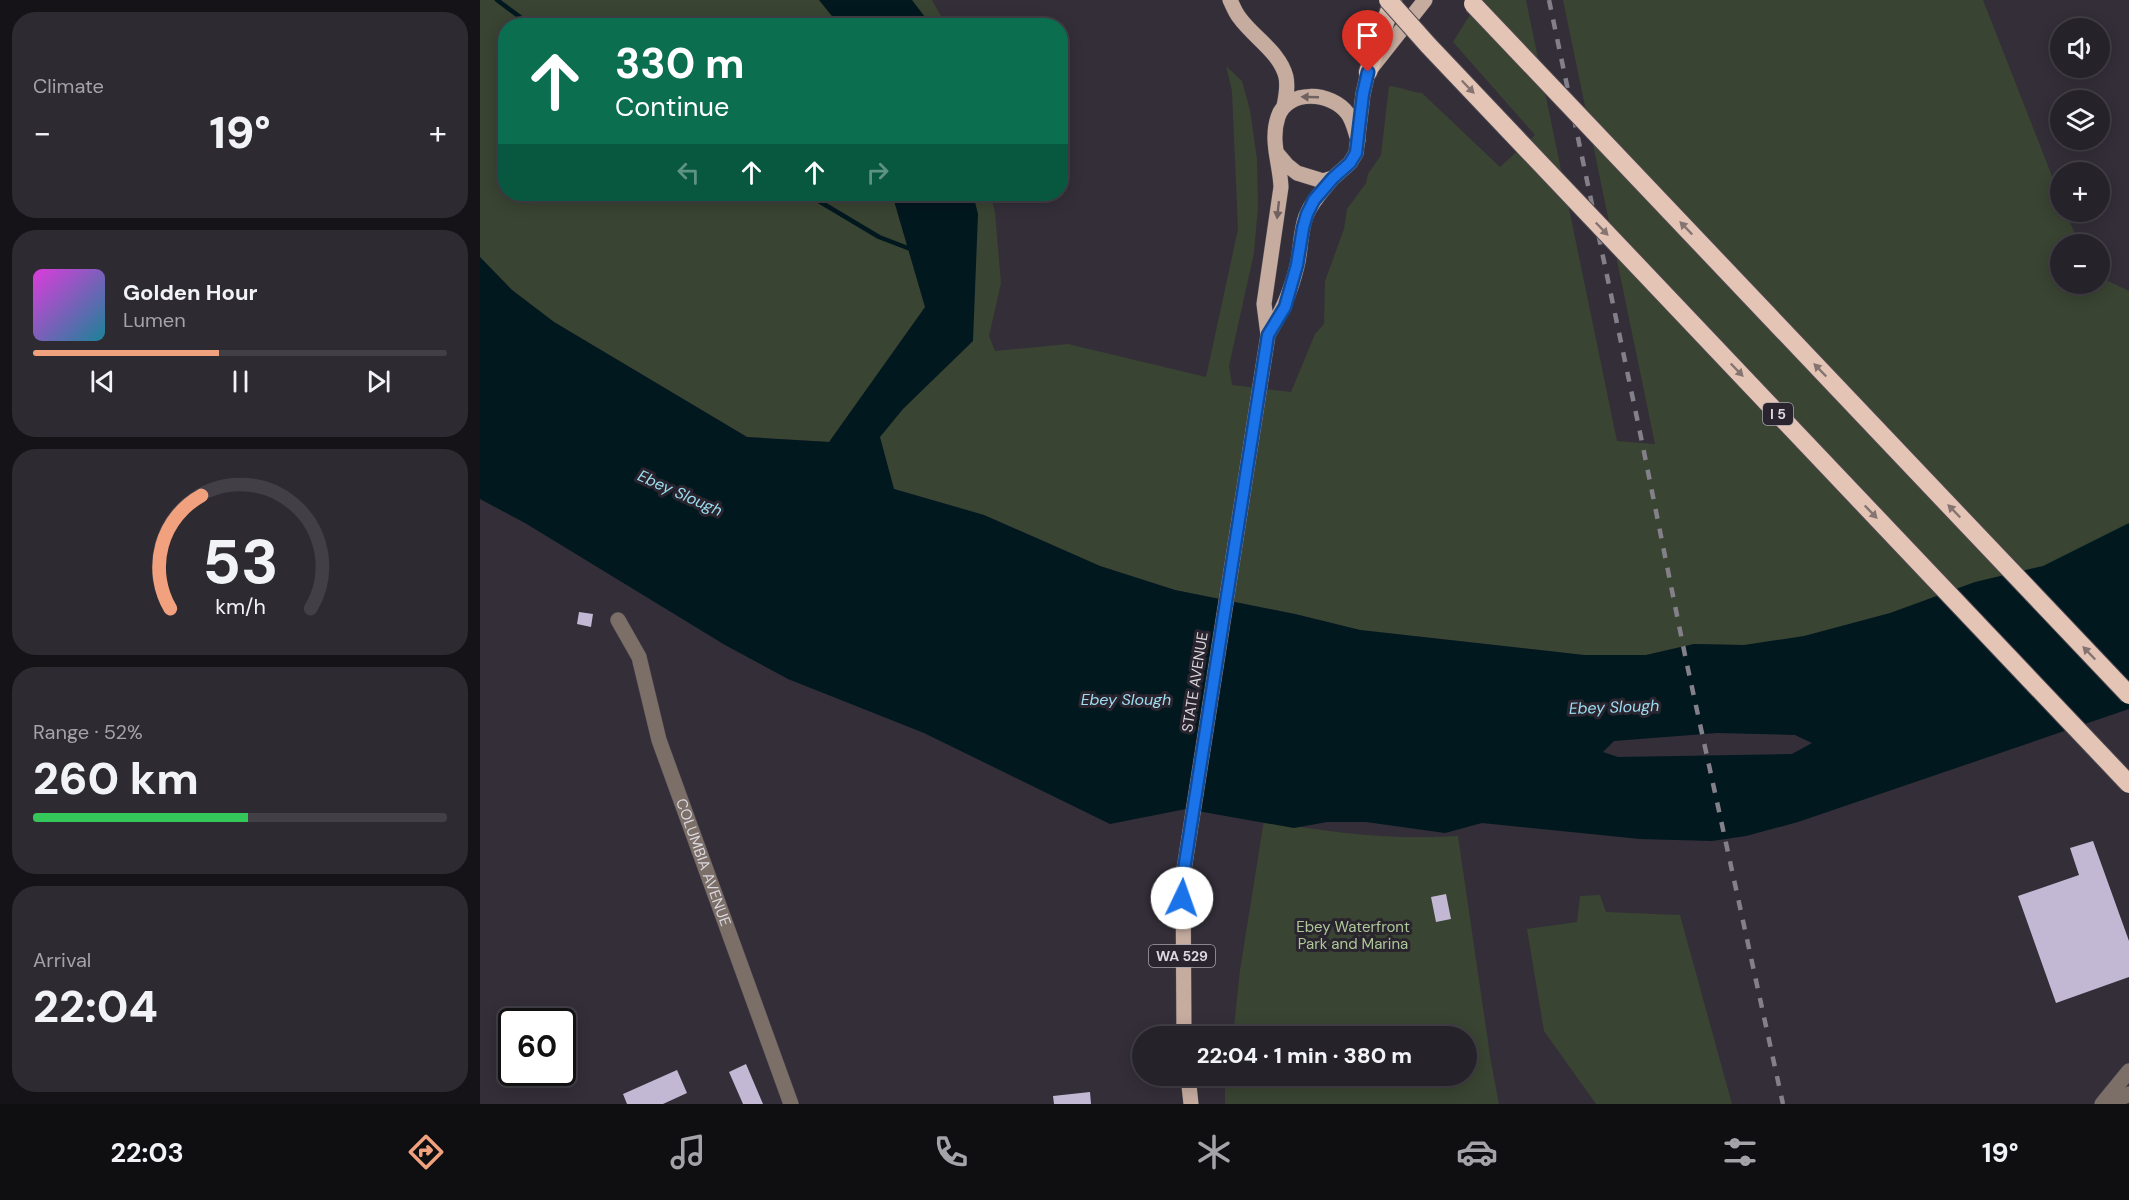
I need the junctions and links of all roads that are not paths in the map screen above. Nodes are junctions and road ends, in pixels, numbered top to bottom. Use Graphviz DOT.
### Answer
graph roads {
  1 [pos="1230,0"];
  2 [pos="1381,0"];
  3 [pos="1388,0"];
  4 [pos="1393,0"];
  5 [pos="1425,0"];
  6 [pos="1471,1"];
  7 [pos="1428,45"];
  8 [pos="1368,72"];
  9 [pos="1284,106"];
  10 [pos="1358,140"];
  11 [pos="1276,152"];
  12 [pos="1333,178"];
  13 [pos="1268,335"];
  14 [pos="618,620"];
  15 [pos="2129,695"];
  16 [pos="2129,784"];
  17 [pos="1184,1026"];
  18 [pos="2129,1071"];
  19 [pos="1189,1086"];
  20 [pos="2129,1094"];
  21 [pos="791,1104"];
  22 [pos="1191,1104"];
  23 [pos="2102,1104"];
  24 [pos="2109,1104"];
  1 -- 9 [label="main road"];
  2 -- 7 [label="highway, bridge"];
  3 -- 7 [label="highway, I 5, bridge"];
  4 -- 8 [label="highway"];
  5 -- 8 [label="main road"];
  15 -- 6 [label="highway, one-way, bridge"];
  7 -- 16 [label="highway, I 5, one-way, bridge"];
  8 -- 10 [label="main road"];
  10 -- 9 [label="main road, one-way"];
  9 -- 11 [label="main road"];
  10 -- 12 [label="main road"];
  11 -- 12 [label="main road"];
  11 -- 13 [label="main road, STATE AVENUE, one-way"];
  12 -- 13 [label="main road, STATE AVENUE"];
  13 -- 17 [label="main road, STATE AVENUE / WA 529"];
  14 -- 21 [label="street, COLUMBIA AVENUE"];
  18 -- 23 [label="street"];
  19 -- 22 [label="main road"];
  20 -- 24 [label="street"];
}
